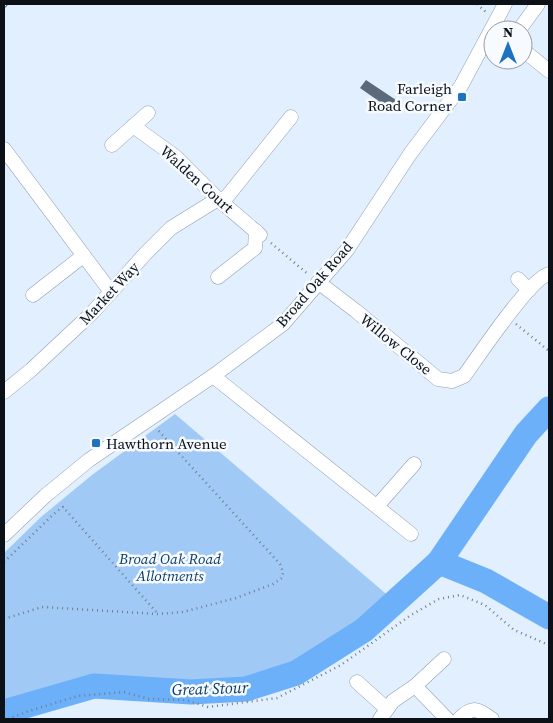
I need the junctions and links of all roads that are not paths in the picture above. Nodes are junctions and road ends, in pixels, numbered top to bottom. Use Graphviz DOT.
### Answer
graph roads {
  1 [pos="505,4"];
  2 [pos="538,4"];
  3 [pos="498,20"];
  4 [pos="526,20"];
  5 [pos="483,47"];
  6 [pos="533,58"];
  7 [pos="549,71"];
  8 [pos="148,113"];
  9 [pos="291,117"];
  10 [pos="133,126"];
  11 [pos="112,146"];
  12 [pos="4,149"];
  13 [pos="220,201"];
  14 [pos="83,256"];
  15 [pos="546,275"];
  16 [pos="218,277"];
  17 [pos="518,279"];
  18 [pos="318,282"];
  19 [pos="530,290"];
  20 [pos="111,292"];
  21 [pos="34,295"];
  22 [pos="214,376"];
  23 [pos="4,392"];
  24 [pos="414,464"];
  25 [pos="378,505"];
  26 [pos="411,534"];
  27 [pos="4,535"];
  28 [pos="444,659"];
  29 [pos="358,682"];
  30 [pos="416,686"];
  31 [pos="384,714"];
  32 [pos="447,719"];
  33 [pos="459,719"];
  34 [pos="492,719"];
  1 -- 3 [label="street, Broad Oak Road"];
  2 -- 4 [label="street"];
  5 -- 18 [label="street, Broad Oak Road"];
  6 -- 7 [label="street"];
  8 -- 10 [label="street"];
  9 -- 13 [label="street, Market Way"];
  10 -- 11 [label="street"];
  10 -- 13 [label="street, Walden Court"];
  12 -- 14 [label="street"];
  13 -- 16 [label="street, Walden Court"];
  13 -- 20 [label="street, Market Way"];
  14 -- 20 [label="street"];
  14 -- 21 [label="street"];
  15 -- 19 [label="street, Willow Close"];
  17 -- 19 [label="street"];
  18 -- 19 [label="street, Willow Close"];
  18 -- 22 [label="street, Broad Oak Road"];
  20 -- 23 [label="street, Market Way"];
  22 -- 25 [label="street"];
  22 -- 27 [label="street, Broad Oak Road"];
  24 -- 25 [label="street"];
  25 -- 26 [label="street"];
  28 -- 30 [label="street"];
  29 -- 31 [label="street"];
  30 -- 31 [label="street"];
  30 -- 32 [label="street"];
  33 -- 34 [label="street"];
}
